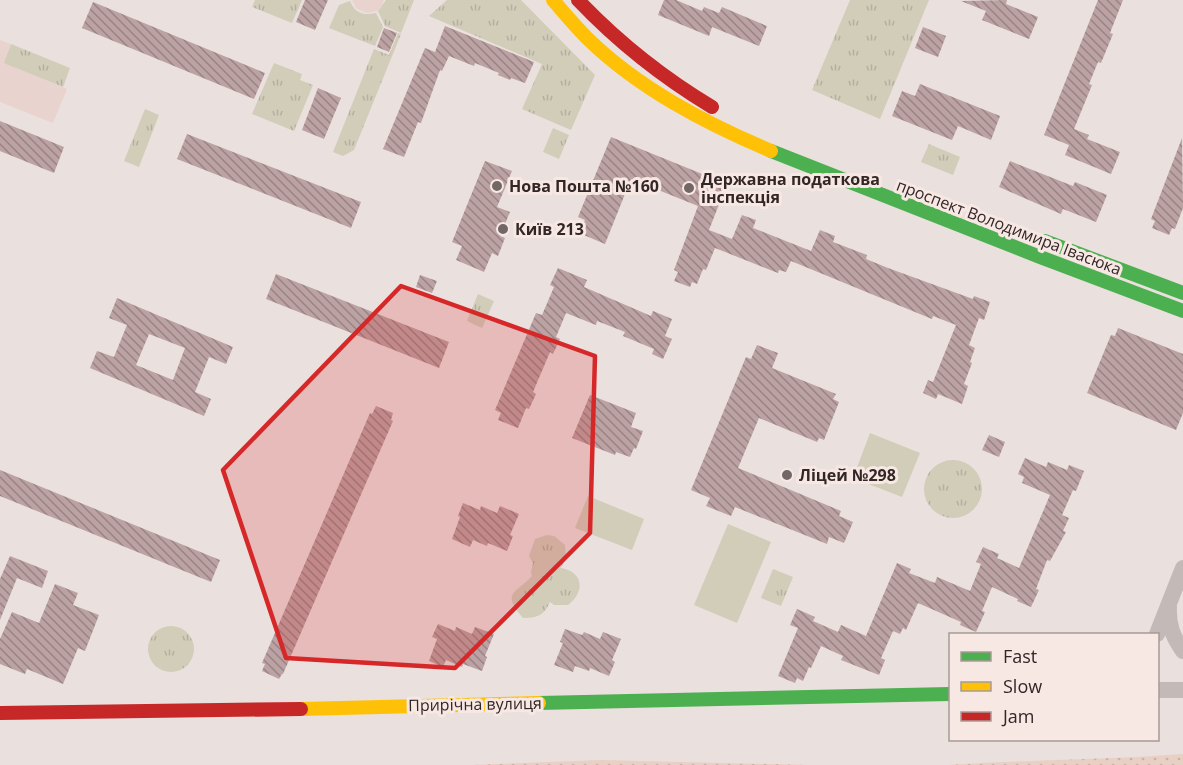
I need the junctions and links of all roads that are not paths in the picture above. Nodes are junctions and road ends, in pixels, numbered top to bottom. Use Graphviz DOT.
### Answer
graph roads {
  1 [pos="553,0"];
  2 [pos="578,0"];
  3 [pos="721,112"];
  4 [pos="1033,237"];
  5 [pos="1183,293"];
  6 [pos="1183,311"];
  7 [pos="1183,568"];
  8 [pos="1170,600"];
  9 [pos="1157,633"];
  10 [pos="1183,651"];
  11 [pos="1159,690"];
  12 [pos="1183,690"];
  13 [pos="949,694"];
  14 [pos="0,713"];
  1 -- 6 [label="street, проспект Володимира Івасюка"];
  2 -- 3 [label="street"];
  4 -- 5 [label="street, проспект Володимира Івасюка"];
  7 -- 8 [label="street"];
  8 -- 9 [label="street"];
  8 -- 10 [label="street"];
  11 -- 12 [label="street"];
  13 -- 14 [label="street, Прирічна вулиця"];
}
